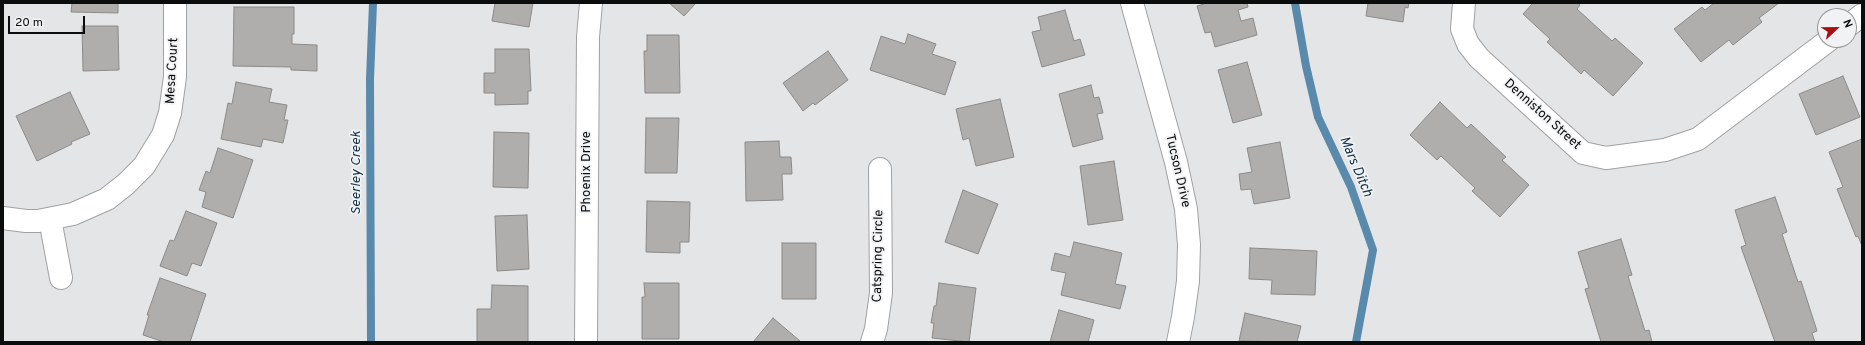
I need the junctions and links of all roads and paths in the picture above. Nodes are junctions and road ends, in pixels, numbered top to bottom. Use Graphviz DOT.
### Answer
graph roads {
  1 [pos="176,3"];
  2 [pos="591,3"];
  3 [pos="1132,3"];
  4 [pos="1464,3"];
  5 [pos="1818,48"];
  6 [pos="880,169"];
  7 [pos="3,218"];
  8 [pos="50,219"];
  9 [pos="61,278"];
  10 [pos="586,342"];
  11 [pos="872,342"];
  12 [pos="1178,342"];
  1 -- 8 [label="street, Mesa Court"];
  2 -- 10 [label="street, Phoenix Drive"];
  3 -- 12 [label="street, Tucson Drive"];
  4 -- 5 [label="street, Denniston Street"];
  6 -- 11 [label="street, Catspring Circle"];
  7 -- 8 [label="street, Mesa Court"];
  8 -- 9 [label="street"];
}
